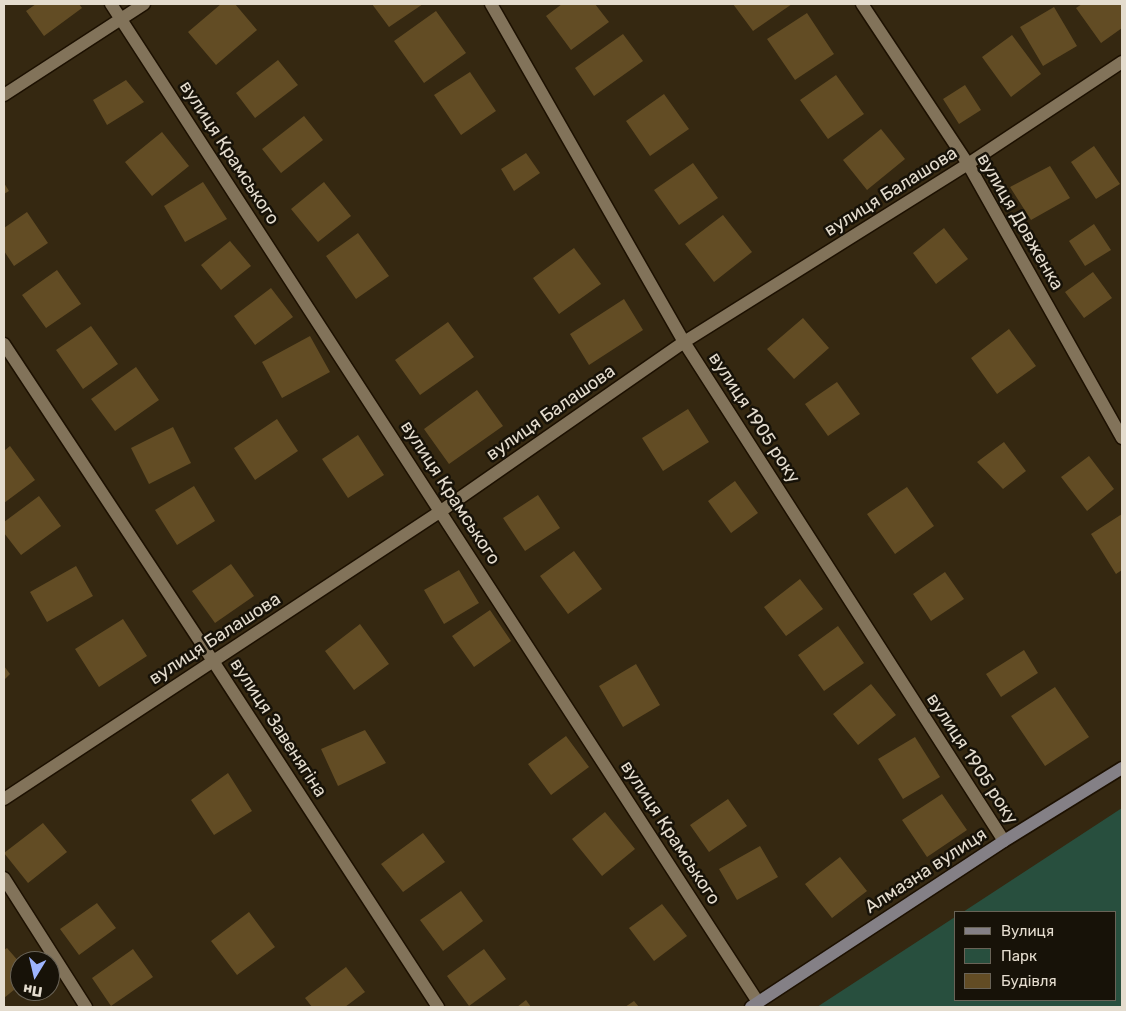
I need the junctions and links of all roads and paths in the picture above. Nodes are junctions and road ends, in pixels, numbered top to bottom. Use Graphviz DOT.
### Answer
graph roads {
  1 [pos="111,4"];
  2 [pos="144,4"];
  3 [pos="491,4"];
  4 [pos="862,4"];
  5 [pos="120,19"];
  6 [pos="1122,62"];
  7 [pos="4,95"];
  8 [pos="968,164"];
  9 [pos="684,342"];
  10 [pos="4,344"];
  11 [pos="1122,438"];
  12 [pos="441,511"];
  13 [pos="213,661"];
  14 [pos="1122,768"];
  15 [pos="4,799"];
  16 [pos="1004,841"];
  17 [pos="4,878"];
  18 [pos="755,1005"];
  19 [pos="86,1007"];
  20 [pos="438,1007"];
  1 -- 5 [label="street, вулиця Крамського"];
  2 -- 5 [label="street"];
  3 -- 9 [label="street, вулиця 1905 року"];
  4 -- 8 [label="street, вулиця Довженка"];
  5 -- 7 [label="street"];
  5 -- 12 [label="street, вулиця Крамського"];
  6 -- 8 [label="street, вулиця Балашова"];
  8 -- 9 [label="street, вулиця Балашова"];
  8 -- 11 [label="street, вулиця Довженка"];
  9 -- 12 [label="street, вулиця Балашова"];
  9 -- 16 [label="street, вулиця 1905 року"];
  10 -- 13 [label="street, вулиця Завенягіна"];
  12 -- 13 [label="street, вулиця Балашова"];
  12 -- 18 [label="street, вулиця Крамського"];
  13 -- 15 [label="street, вулиця Балашова"];
  13 -- 20 [label="street, вулиця Завенягіна"];
  14 -- 16 [label="street, Алмазна вулиця"];
  16 -- 18 [label="street, Алмазна вулиця"];
  17 -- 19 [label="street"];
}
